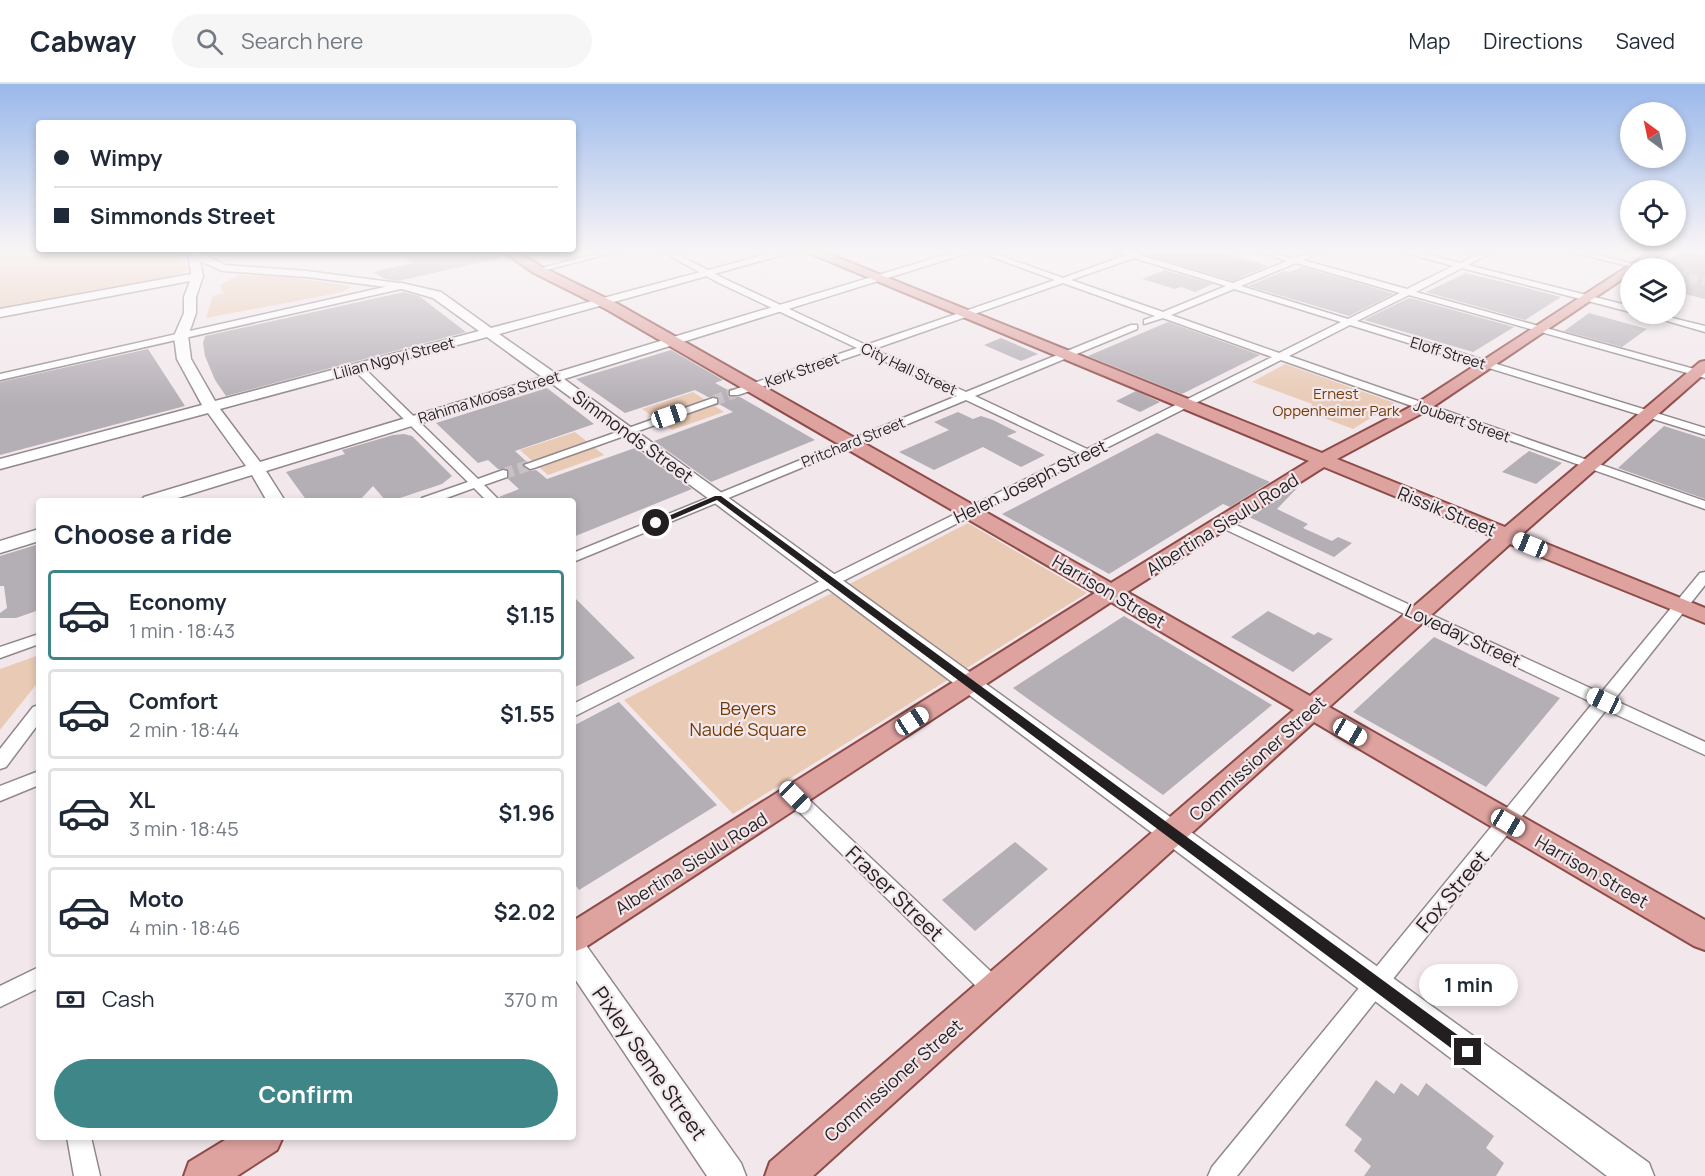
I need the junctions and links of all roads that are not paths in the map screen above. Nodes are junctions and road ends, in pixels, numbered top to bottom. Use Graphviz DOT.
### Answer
graph roads {
  1 [pos="53,303"];
  2 [pos="190,303"];
  3 [pos="196,303"];
  4 [pos="327,303"];
  5 [pos="448,303"];
  6 [pos="598,303"];
  7 [pos="604,303"];
  8 [pos="770,303"];
  9 [pos="798,303"];
  10 [pos="937,303"];
  11 [pos="1000,303"];
  12 [pos="1127,303"];
  13 [pos="1193,303"];
  14 [pos="1287,303"];
  15 [pos="1387,303"];
  16 [pos="1444,303"];
  17 [pos="1579,303"];
  18 [pos="781,308"];
  19 [pos="0,313"];
  20 [pos="190,313"];
  21 [pos="966,315"];
  22 [pos="1162,315"];
  23 [pos="1147,322"];
  24 [pos="1350,322"];
  25 [pos="1686,324"];
  26 [pos="1134,327"];
  27 [pos="1540,329"];
  28 [pos="1705,329"];
  29 [pos="490,332"];
  30 [pos="181,336"];
  31 [pos="672,341"];
  32 [pos="865,348"];
  33 [pos="1064,356"];
  34 [pos="1281,357"];
  35 [pos="1488,365"];
  36 [pos="357,368"];
  37 [pos="1702,371"];
  38 [pos="0,377"];
  39 [pos="553,378"];
  40 [pos="752,387"];
  41 [pos="734,393"];
  42 [pos="966,396"];
  43 [pos="713,401"];
  44 [pos="1185,404"];
  45 [pos="211,407"];
  46 [pos="1422,407"];
  47 [pos="1648,414"];
  48 [pos="412,420"];
  49 [pos="625,432"];
  50 [pos="1705,432"];
  51 [pos="850,444"];
  52 [pos="1087,453"];
  53 [pos="1323,460"];
  54 [pos="0,464"];
  55 [pos="530,465"];
  56 [pos="1590,466"];
  57 [pos="256,469"];
  58 [pos="503,474"];
  59 [pos="476,483"];
  60 [pos="718,497"];
  61 [pos="160,498"];
  62 [pos="274,498"];
  63 [pos="434,498"];
  64 [pos="491,498"];
  65 [pos="1705,505"];
  66 [pos="970,511"];
  67 [pos="1221,522"];
  68 [pos="36,536"];
  69 [pos="1509,536"];
  70 [pos="0,547"];
  71 [pos="576,557"];
  72 [pos="1705,576"];
  73 [pos="831,581"];
  74 [pos="1113,593"];
  75 [pos="1680,606"];
  76 [pos="1418,613"];
  77 [pos="1705,616"];
  78 [pos="36,640"];
  79 [pos="0,653"];
  80 [pos="970,684"];
  81 [pos="1604,701"];
  82 [pos="576,709"];
  83 [pos="1311,710"];
  84 [pos="36,715"];
  85 [pos="1705,749"];
  86 [pos="0,762"];
  87 [pos="36,778"];
  88 [pos="0,794"];
  89 [pos="795,797"];
  90 [pos="1508,823"];
  91 [pos="1172,835"];
  92 [pos="576,936"];
  93 [pos="1705,936"];
  94 [pos="576,955"];
  95 [pos="36,979"];
  96 [pos="1375,983"];
  97 [pos="995,990"];
  98 [pos="0,997"];
  99 [pos="80,1140"];
  100 [pos="259,1140"];
  101 [pos="87,1176"];
  102 [pos="203,1176"];
  103 [pos="728,1176"];
  104 [pos="784,1176"];
  105 [pos="1221,1176"];
  106 [pos="1636,1176"];
  1 -- 19 [label="main road"];
  2 -- 20 [label="main road"];
  3 -- 20 [label="main road"];
  4 -- 30 [label="street"];
  5 -- 29 [label="main road, Simmonds Street"];
  6 -- 29 [label="main road, Lilian Ngoyi Street"];
  7 -- 31 [label="main road, Harrison Street"];
  8 -- 18 [label="street, City Hall Street"];
  9 -- 18 [label="main road, Rahima Moosa Street"];
  10 -- 21 [label="main road, Rissik Street"];
  11 -- 21 [label="street, Kerk Street"];
  12 -- 22 [label="street, Joubert Street"];
  13 -- 22 [label="street"];
  14 -- 24 [label="street, Eloff Street"];
  15 -- 24 [label="street, Helen Joseph Street"];
  16 -- 27 [label="street"];
  17 -- 27 [label="main road, Albertina Sisulu Road"];
  18 -- 31 [label="main road, Rahima Moosa Street"];
  18 -- 32 [label="street, City Hall Street"];
  20 -- 30 [label="main road"];
  21 -- 32 [label="street, Kerk Street"];
  21 -- 33 [label="main road, Rissik Street"];
  22 -- 23 [label="street"];
  22 -- 34 [label="street, Joubert Street"];
  24 -- 34 [label="street, Helen Joseph Street"];
  24 -- 35 [label="street, Eloff Street"];
  25 -- 28 [label="street"];
  26 -- 33 [label="street, Pritchard Street"];
  27 -- 35 [label="main road, Albertina Sisulu Road"];
  27 -- 37 [label="street"];
  29 -- 36 [label="main road, Lilian Ngoyi Street"];
  29 -- 39 [label="main road, Simmonds Street"];
  30 -- 38 [label="street"];
  30 -- 45 [label="main road"];
  31 -- 39 [label="main road, Rahima Moosa Street"];
  31 -- 40 [label="main road, Harrison Street"];
  32 -- 40 [label="street, Kerk Street"];
  32 -- 42 [label="street, City Hall Street"];
  33 -- 42 [label="street, Pritchard Street"];
  33 -- 44 [label="main road, Rissik Street"];
  34 -- 44 [label="street, Helen Joseph Street"];
  34 -- 46 [label="street, Joubert Street"];
  35 -- 46 [label="main road, Albertina Sisulu Road"];
  35 -- 47 [label="street, Eloff Street"];
  36 -- 45 [label="main road, Lilian Ngoyi Street"];
  36 -- 48 [label="street"];
  37 -- 47 [label="main road, Commissioner Street"];
  39 -- 48 [label="main road, Rahima Moosa Street"];
  39 -- 49 [label="main road, Simmonds Street"];
  40 -- 41 [label="street, Kerk Street"];
  40 -- 51 [label="main road, Harrison Street"];
  42 -- 51 [label="street, Pritchard Street"];
  42 -- 52 [label="street, City Hall Street"];
  43 -- 49 [label="street"];
  44 -- 52 [label="street, Helen Joseph Street"];
  44 -- 53 [label="main road, Rissik Street"];
  45 -- 54 [label="main road, Lilian Ngoyi Street"];
  45 -- 57 [label="main road"];
  46 -- 53 [label="main road, Albertina Sisulu Road"];
  46 -- 56 [label="street, Joubert Street"];
  47 -- 50 [label="street, Eloff Street"];
  47 -- 56 [label="main road, Commissioner Street"];
  48 -- 57 [label="main road, Rahima Moosa Street"];
  48 -- 59 [label="street"];
  49 -- 55 [label="street"];
  49 -- 60 [label="main road, Simmonds Street"];
  51 -- 60 [label="street, Pritchard Street"];
  51 -- 66 [label="main road, Harrison Street"];
  52 -- 66 [label="street, Helen Joseph Street"];
  53 -- 67 [label="main road, Albertina Sisulu Road"];
  53 -- 69 [label="main road, Rissik Street"];
  56 -- 65 [label="street, Joubert Street"];
  56 -- 69 [label="main road, Commissioner Street"];
  57 -- 61 [label="main road, Rahima Moosa Street"];
  57 -- 62 [label="main road"];
  58 -- 59 [label="street"];
  59 -- 63 [label="street"];
  59 -- 64 [label="street"];
  60 -- 71 [label="street, Pritchard Street"];
  60 -- 73 [label="main road, Simmonds Street"];
  66 -- 73 [label="street, Helen Joseph Street"];
  66 -- 74 [label="main road, Harrison Street"];
  67 -- 74 [label="main road, Albertina Sisulu Road"];
  67 -- 76 [label="street, Loveday Street"];
  68 -- 70 [label="main road"];
  69 -- 75 [label="main road, Rissik Street"];
  69 -- 76 [label="main road, Commissioner Street"];
  72 -- 75 [label="street, Fox Street"];
  73 -- 80 [label="main road, Simmonds Street"];
  73 -- 82 [label="street, Helen Joseph Street"];
  74 -- 80 [label="main road, Albertina Sisulu Road"];
  74 -- 83 [label="main road, Harrison Street"];
  75 -- 77 [label="main road, Rissik Street"];
  75 -- 81 [label="street, Fox Street"];
  76 -- 81 [label="street, Loveday Street"];
  76 -- 83 [label="main road, Commissioner Street"];
  78 -- 79 [label="street"];
  80 -- 89 [label="main road, Albertina Sisulu Road"];
  80 -- 91 [label="main road, Simmonds Street"];
  81 -- 85 [label="street, Loveday Street"];
  81 -- 90 [label="street, Fox Street"];
  83 -- 90 [label="main road, Harrison Street"];
  83 -- 91 [label="main road, Commissioner Street"];
  84 -- 86 [label="street"];
  87 -- 88 [label="street"];
  89 -- 92 [label="main road, Albertina Sisulu Road"];
  89 -- 97 [label="street, Fraser Street"];
  90 -- 93 [label="main road, Harrison Street"];
  90 -- 96 [label="street, Fox Street"];
  91 -- 96 [label="main road, Simmonds Street"];
  91 -- 97 [label="main road, Commissioner Street"];
  94 -- 103 [label="main road, Pixley Seme Street"];
  95 -- 98 [label="street"];
  96 -- 105 [label="street, Fox Street"];
  96 -- 106 [label="main road, Simmonds Street"];
  97 -- 104 [label="main road, Commissioner Street"];
  99 -- 101 [label="street"];
  100 -- 102 [label="main road"];
}
